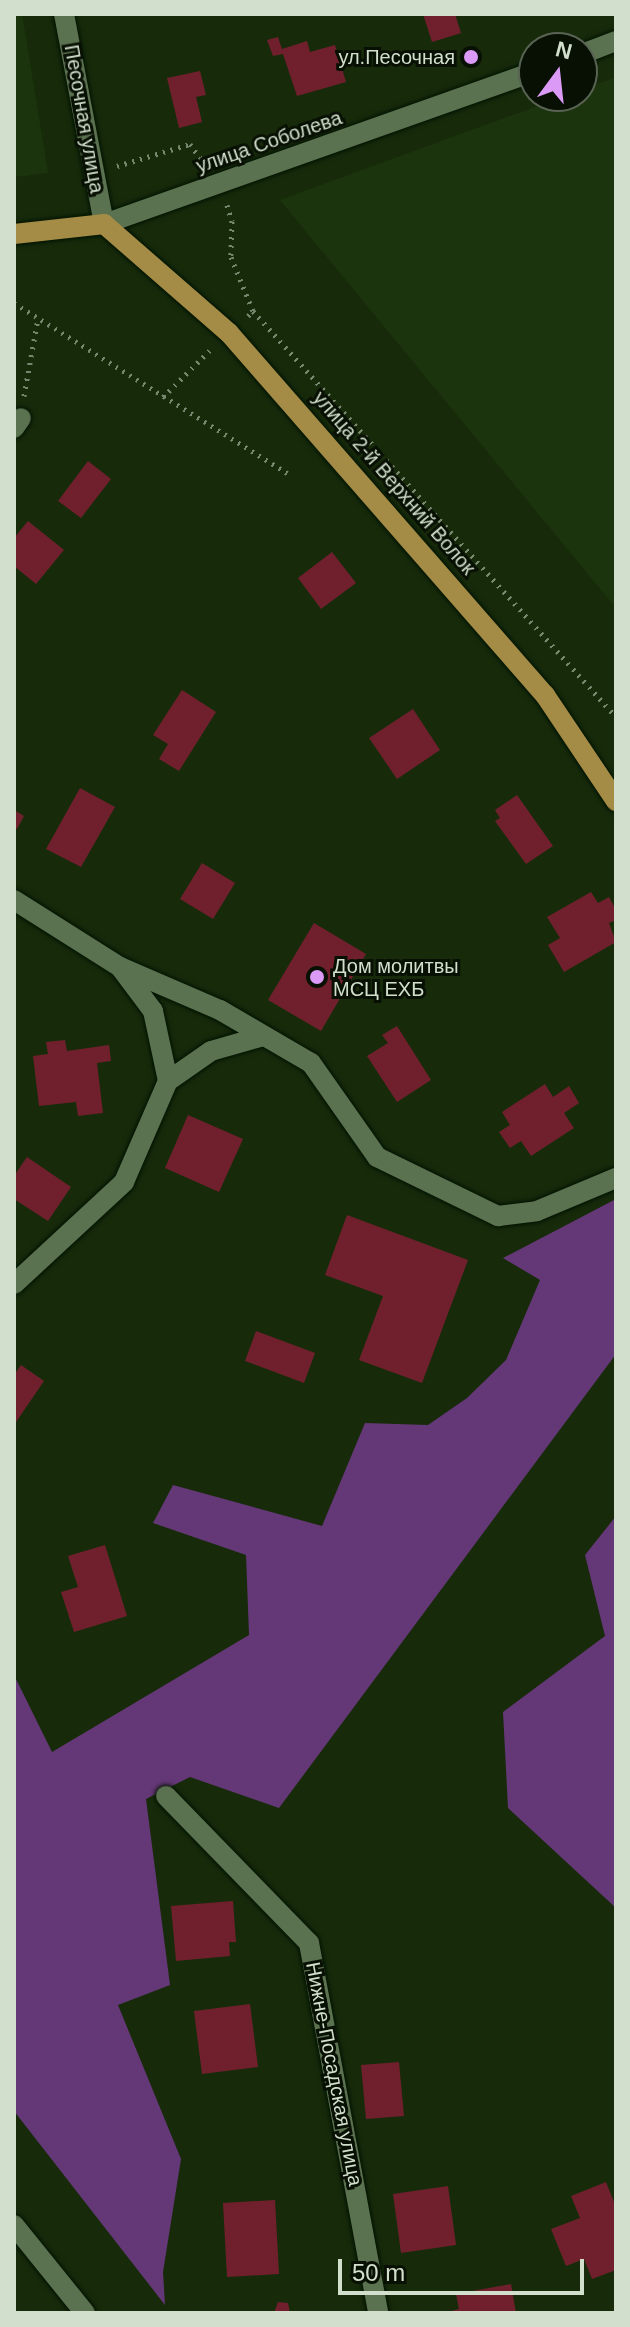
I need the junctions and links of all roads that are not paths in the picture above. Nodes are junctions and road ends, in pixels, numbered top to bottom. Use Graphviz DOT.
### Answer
graph roads {
  1 [pos="64,14"];
  2 [pos="518,78"];
  3 [pos="104,224"];
  4 [pos="14,234"];
  5 [pos="616,801"];
  6 [pos="14,900"];
  7 [pos="120,967"];
  8 [pos="263,1036"];
  9 [pos="168,1081"];
  10 [pos="616,1178"];
  11 [pos="14,1284"];
  12 [pos="166,1796"];
  13 [pos="14,2225"];
  14 [pos="85,2313"];
  15 [pos="378,2313"];
  1 -- 3 [label="street, Песочная улица"];
  2 -- 3 [label="street, улица Соболева"];
  3 -- 4 [label="main road, улица Соболева"];
  3 -- 5 [label="main road, улица 2-й Верхний Волок"];
  6 -- 7 [label="street"];
  7 -- 8 [label="street"];
  7 -- 9 [label="street"];
  8 -- 9 [label="street"];
  8 -- 10 [label="street"];
  9 -- 11 [label="street"];
  12 -- 15 [label="street, Нижне-Посадская улица"];
  13 -- 14 [label="street"];
}
